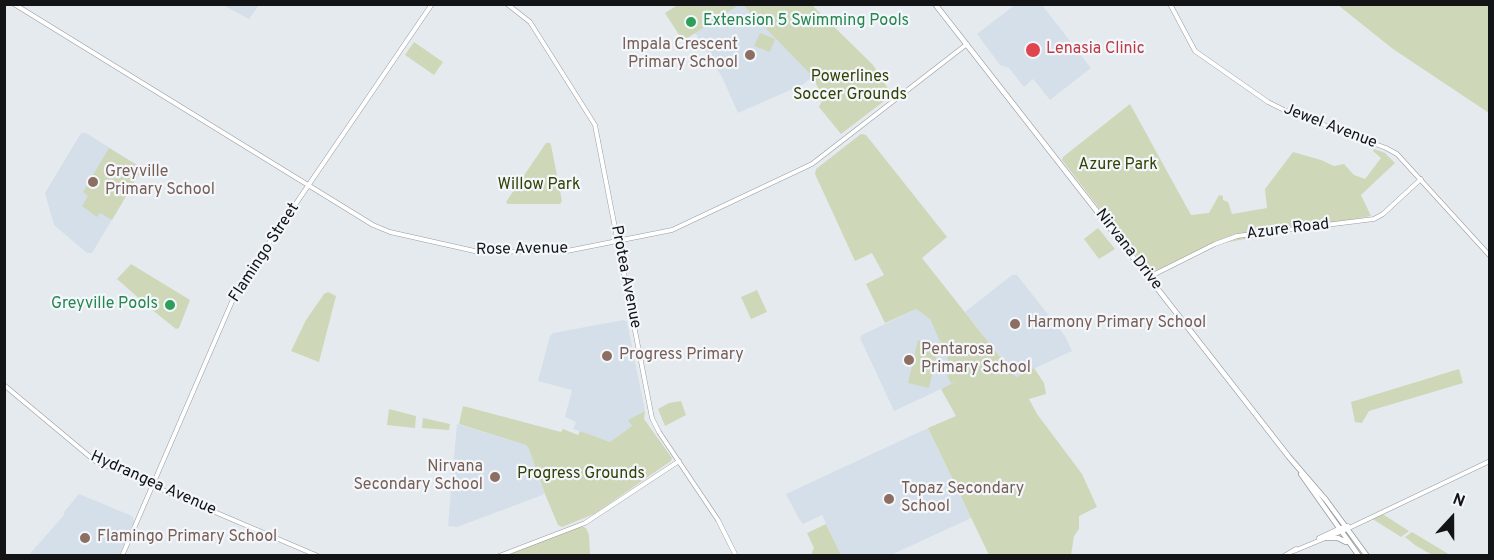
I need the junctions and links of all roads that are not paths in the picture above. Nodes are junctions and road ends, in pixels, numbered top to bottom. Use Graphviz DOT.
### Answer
graph roads {
  1 [pos="14,4"];
  2 [pos="432,4"];
  3 [pos="507,4"];
  4 [pos="935,4"];
  5 [pos="1170,4"];
  6 [pos="967,44"];
  7 [pos="1421,179"];
  8 [pos="309,186"];
  9 [pos="618,241"];
  10 [pos="1490,256"];
  11 [pos="1149,276"];
  12 [pos="4,385"];
  13 [pos="1289,457"];
  14 [pos="679,461"];
  15 [pos="1490,461"];
  16 [pos="153,485"];
  17 [pos="1347,527"];
  18 [pos="1339,530"];
  19 [pos="1327,538"];
  20 [pos="1354,550"];
  21 [pos="1294,551"];
  22 [pos="123,555"];
  23 [pos="318,555"];
  24 [pos="500,555"];
  25 [pos="736,555"];
  26 [pos="1284,555"];
  27 [pos="1359,555"];
  28 [pos="1367,555"];
  1 -- 8 [label="street, Rose Avenue"];
  2 -- 8 [label="street, Flamingo Street"];
  3 -- 9 [label="street, Protea Avenue"];
  4 -- 6 [label="main road, Nirvana Drive"];
  5 -- 7 [label="street, Jewel Avenue"];
  6 -- 9 [label="street, Rose Avenue"];
  6 -- 11 [label="main road, Nirvana Drive"];
  7 -- 10 [label="street, Jewel Avenue"];
  7 -- 11 [label="street, Azure Road"];
  8 -- 9 [label="street, Rose Avenue"];
  8 -- 16 [label="street, Flamingo Street"];
  9 -- 14 [label="street, Protea Avenue"];
  11 -- 13 [label="main road, Nirvana Drive"];
  12 -- 16 [label="street, Hydrangea Avenue"];
  13 -- 17 [label="main road, Nirvana Drive"];
  13 -- 18 [label="main road, Nirvana Drive"];
  14 -- 24 [label="street"];
  14 -- 25 [label="street, Protea Avenue"];
  15 -- 17 [label="street"];
  16 -- 22 [label="street, Flamingo Street"];
  16 -- 23 [label="street, Hydrangea Avenue"];
  17 -- 18 [label="street"];
  17 -- 28 [label="main road, Nirvana Drive"];
  18 -- 19 [label="street"];
  18 -- 20 [label="main road, Nirvana Drive"];
  18 -- 21 [label="street"];
  19 -- 20 [label="main road"];
  19 -- 21 [label="street"];
  20 -- 27 [label="main road, Nirvana Drive"];
  21 -- 26 [label="street"];
}
